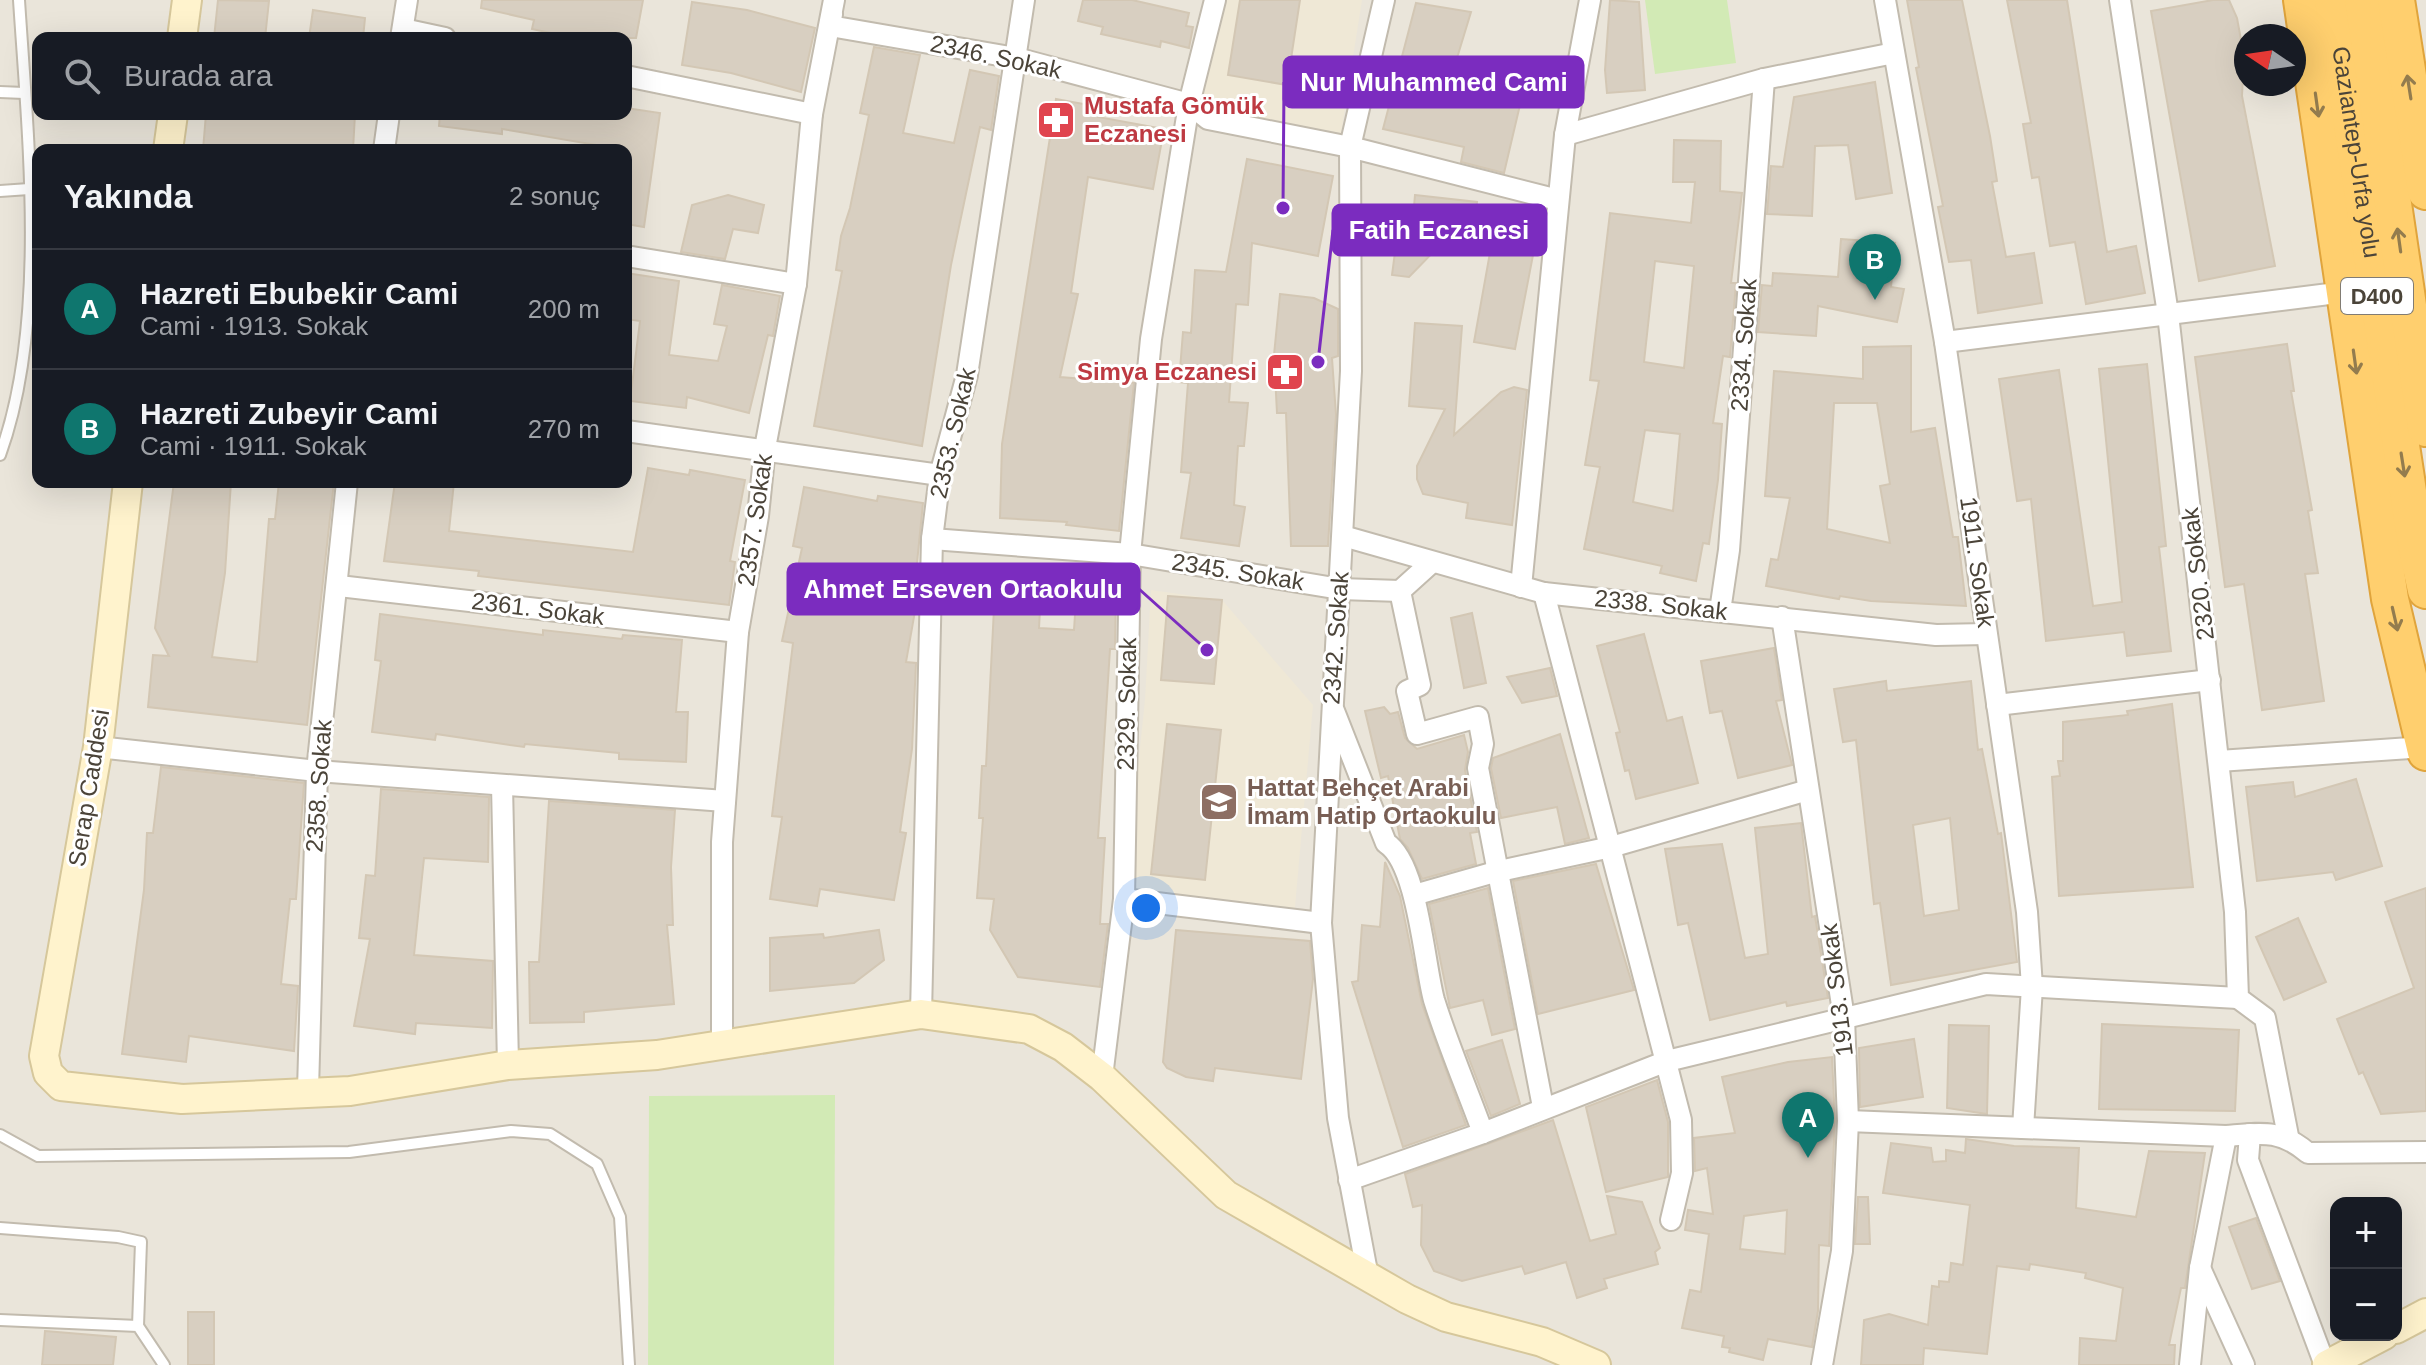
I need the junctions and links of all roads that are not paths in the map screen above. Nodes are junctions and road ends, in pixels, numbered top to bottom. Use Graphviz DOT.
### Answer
graph roads {
  1 [pos="19,0"];
  2 [pos="187,0"];
  3 [pos="407,0"];
  4 [pos="833,0"];
  5 [pos="1024,0"];
  6 [pos="1215,0"];
  7 [pos="1384,0"];
  8 [pos="1590,0"];
  9 [pos="1885,0"];
  10 [pos="2120,0"];
  11 [pos="2302,0"];
  12 [pos="2333,0"];
  13 [pos="2363,0"];
  14 [pos="2396,0"];
  15 [pos="183,32"];
  16 [pos="402,32"];
  17 [pos="1894,53"];
  18 [pos="1016,58"];
  19 [pos="632,77"];
  20 [pos="1764,79"];
  21 [pos="0,92"];
  22 [pos="24,93"];
  23 [pos="1189,104"];
  24 [pos="812,114"];
  25 [pos="172,120"];
  26 [pos="388,120"];
  27 [pos="1565,135"];
  28 [pos="169,144"];
  29 [pos="385,144"];
  30 [pos="1350,147"];
  31 [pos="29,189"];
  32 [pos="0,191"];
  33 [pos="2426,191"];
  34 [pos="1558,200"];
  35 [pos="632,257"];
  36 [pos="796,284"];
  37 [pos="2345,292"];
  38 [pos="2168,314"];
  39 [pos="1945,342"];
  40 [pos="2426,428"];
  41 [pos="632,432"];
  42 [pos="765,448"];
  43 [pos="0,455"];
  44 [pos="940,475"];
  45 [pos="127,488"];
  46 [pos="347,488"];
  47 [pos="1343,536"];
  48 [pos="932,539"];
  49 [pos="1130,554"];
  50 [pos="1431,563"];
  51 [pos="339,586"];
  52 [pos="1521,587"];
  53 [pos="1340,589"];
  54 [pos="2426,590"];
  55 [pos="1400,591"];
  56 [pos="1544,593"];
  57 [pos="1720,611"];
  58 [pos="1782,617"];
  59 [pos="738,632"];
  60 [pos="1986,634"];
  61 [pos="2210,680"];
  62 [pos="1332,703"];
  63 [pos="1997,705"];
  64 [pos="98,747"];
  65 [pos="2425,749"];
  66 [pos="2219,761"];
  67 [pos="317,771"];
  68 [pos="502,785"];
  69 [pos="1808,790"];
  70 [pos="725,801"];
  71 [pos="1611,847"];
  72 [pos="1495,872"];
  73 [pos="1414,895"];
  74 [pos="1124,899"];
  75 [pos="1321,923"];
  76 [pos="2032,987"];
  77 [pos="2238,998"];
  78 [pos="921,1014"];
  79 [pos="1844,1018"];
  80 [pos="722,1045"];
  81 [pos="1667,1061"];
  82 [pos="508,1065"];
  83 [pos="1102,1077"];
  84 [pos="308,1090"];
  85 [pos="1543,1107"];
  86 [pos="1848,1121"];
  87 [pos="2023,1128"];
  88 [pos="1483,1133"];
  89 [pos="2250,1134"];
  90 [pos="0,1135"];
  91 [pos="2226,1136"];
  92 [pos="2288,1136"];
  93 [pos="2426,1152"];
  94 [pos="1349,1180"];
  95 [pos="1671,1220"];
  96 [pos="0,1228"];
  97 [pos="2200,1268"];
  98 [pos="1368,1277"];
  99 [pos="2426,1313"];
  100 [pos="0,1320"];
  101 [pos="138,1326"];
  102 [pos="2402,1326"];
  103 [pos="2372,1341"];
  104 [pos="1579,1362"];
  105 [pos="164,1365"];
  106 [pos="629,1365"];
  107 [pos="1822,1365"];
  108 [pos="2190,1365"];
  109 [pos="2244,1365"];
  110 [pos="2326,1365"];
  1 -- 22 [label="lane"];
  2 -- 15 [label="street"];
  3 -- 16 [label="street"];
  4 -- 18 [label="street, 2346. Sokak"];
  4 -- 24 [label="street, 2357. Sokak"];
  5 -- 18 [label="street, 2353. Sokak"];
  6 -- 23 [label="street, 2329. Sokak"];
  7 -- 30 [label="street, 2342. Sokak"];
  8 -- 27 [label="street"];
  9 -- 17 [label="street, 1911. Sokak"];
  10 -- 38 [label="street, 2320. Sokak"];
  11 -- 37 [label="highway, one-way"];
  12 -- 54 [label="highway, Gaziantep-Urfa yolu / D400, one-way"];
  40 -- 13 [label="highway, Gaziantep-Urfa yolu / D400, one-way"];
  33 -- 14 [label="highway, one-way"];
  17 -- 20 [label="street"];
  17 -- 39 [label="street, 1911. Sokak"];
  18 -- 23 [label="street, 2346. Sokak"];
  18 -- 44 [label="street, 2353. Sokak"];
  19 -- 24 [label="street"];
  20 -- 27 [label="street"];
  20 -- 57 [label="street, 2334. Sokak"];
  21 -- 22 [label="lane"];
  22 -- 31 [label="lane"];
  23 -- 30 [label="street, 2346. Sokak"];
  23 -- 49 [label="street, 2329. Sokak"];
  24 -- 36 [label="street, 2357. Sokak"];
  25 -- 28 [label="street"];
  26 -- 29 [label="street"];
  27 -- 34 [label="street"];
  30 -- 34 [label="street, 2346. Sokak"];
  30 -- 47 [label="street, 2342. Sokak"];
  31 -- 32 [label="lane"];
  31 -- 43 [label="lane"];
  34 -- 52 [label="street"];
  35 -- 36 [label="street"];
  36 -- 42 [label="street, 2357. Sokak"];
  37 -- 38 [label="street"];
  37 -- 65 [label="highway, one-way"];
  38 -- 39 [label="street"];
  38 -- 61 [label="street, 2320. Sokak"];
  39 -- 60 [label="street, 1911. Sokak"];
  41 -- 42 [label="street"];
  42 -- 44 [label="street"];
  42 -- 59 [label="street, 2357. Sokak"];
  44 -- 48 [label="street, 2353. Sokak"];
  45 -- 64 [label="street, Serap Caddesi"];
  46 -- 51 [label="street, 2358. Sokak"];
  47 -- 50 [label="street, 2338. Sokak"];
  47 -- 53 [label="street, 2342. Sokak"];
  48 -- 49 [label="street, 2345. Sokak"];
  48 -- 78 [label="street, 2353. Sokak"];
  49 -- 53 [label="street, 2345. Sokak"];
  49 -- 74 [label="street, 2329. Sokak"];
  50 -- 52 [label="street, 2338. Sokak"];
  50 -- 55 [label="street"];
  51 -- 59 [label="street, 2361. Sokak"];
  51 -- 67 [label="street, 2358. Sokak"];
  52 -- 56 [label="street, 2338. Sokak"];
  53 -- 55 [label="street, 2345. Sokak"];
  53 -- 62 [label="street, 2342. Sokak"];
  55 -- 72 [label="street"];
  56 -- 57 [label="street, 2338. Sokak"];
  56 -- 71 [label="street"];
  57 -- 58 [label="street, 2338. Sokak"];
  58 -- 60 [label="street, 2338. Sokak"];
  58 -- 69 [label="street, 1913. Sokak"];
  59 -- 70 [label="street, 2357. Sokak"];
  60 -- 63 [label="street, 1911. Sokak"];
  61 -- 63 [label="street"];
  61 -- 66 [label="street, 2320. Sokak"];
  62 -- 73 [label="street"];
  62 -- 75 [label="street, 2342. Sokak"];
  63 -- 76 [label="street, 1911. Sokak"];
  64 -- 67 [label="street"];
  64 -- 84 [label="street, Serap Caddesi"];
  65 -- 66 [label="street"];
  66 -- 77 [label="street, 2320. Sokak"];
  67 -- 68 [label="street"];
  67 -- 84 [label="street, 2358. Sokak"];
  68 -- 70 [label="street"];
  68 -- 82 [label="street"];
  69 -- 71 [label="street"];
  69 -- 79 [label="street, 1913. Sokak"];
  70 -- 80 [label="street, 2357. Sokak"];
  71 -- 72 [label="street"];
  71 -- 81 [label="street"];
  72 -- 73 [label="street"];
  72 -- 85 [label="street"];
  73 -- 88 [label="street"];
  74 -- 75 [label="street"];
  74 -- 83 [label="street, 2329. Sokak"];
  75 -- 94 [label="street, 2342. Sokak"];
  76 -- 77 [label="street"];
  76 -- 79 [label="street"];
  76 -- 87 [label="street, 1911. Sokak"];
  77 -- 92 [label="street"];
  78 -- 80 [label="street"];
  78 -- 83 [label="street"];
  79 -- 81 [label="street"];
  79 -- 86 [label="street, 1913. Sokak"];
  80 -- 82 [label="street"];
  81 -- 85 [label="street"];
  81 -- 95 [label="street"];
  82 -- 84 [label="street"];
  83 -- 98 [label="street"];
  85 -- 88 [label="street"];
  86 -- 87 [label="street"];
  86 -- 107 [label="street, 1913. Sokak"];
  87 -- 91 [label="street"];
  88 -- 94 [label="street"];
  89 -- 91 [label="street"];
  89 -- 92 [label="street"];
  89 -- 110 [label="street"];
  90 -- 106 [label="lane"];
  91 -- 97 [label="street"];
  92 -- 93 [label="street"];
  94 -- 98 [label="street, 2342. Sokak"];
  96 -- 101 [label="lane"];
  97 -- 108 [label="street"];
  97 -- 109 [label="street"];
  98 -- 104 [label="street"];
  99 -- 102 [label="street"];
  100 -- 101 [label="lane"];
  101 -- 105 [label="lane"];
  103 -- 110 [label="street"];
}
